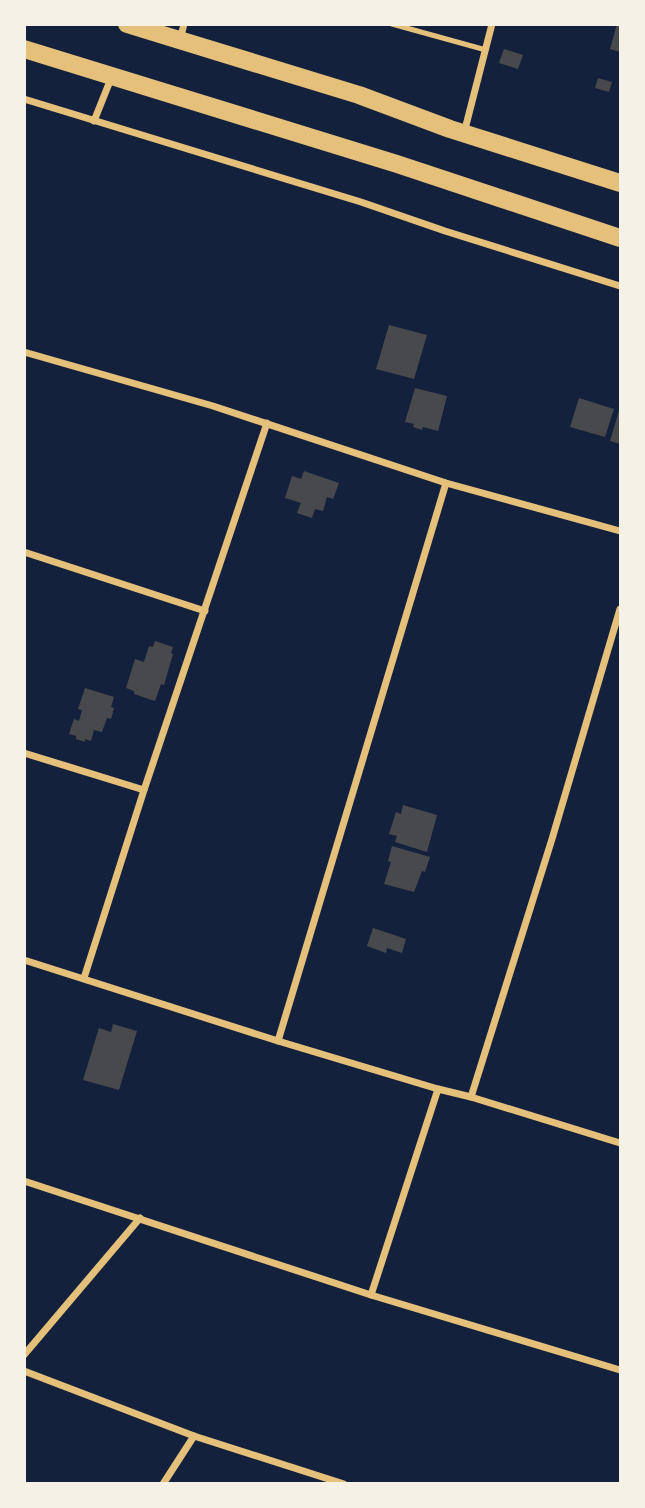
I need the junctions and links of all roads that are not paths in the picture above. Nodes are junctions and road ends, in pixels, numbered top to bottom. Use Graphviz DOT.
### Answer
graph roads {
  1 [pos="128,24"];
  2 [pos="393,24"];
  3 [pos="492,24"];
  4 [pos="182,33"];
  5 [pos="24,49"];
  6 [pos="486,50"];
  7 [pos="112,76"];
  8 [pos="24,99"];
  9 [pos="94,121"];
  10 [pos="463,133"];
  11 [pos="621,183"];
  12 [pos="621,238"];
  13 [pos="621,286"];
  14 [pos="24,352"];
  15 [pos="267,423"];
  16 [pos="446,483"];
  17 [pos="621,531"];
  18 [pos="24,552"];
  19 [pos="621,609"];
  20 [pos="205,611"];
  21 [pos="24,754"];
  22 [pos="144,790"];
  23 [pos="24,960"];
  24 [pos="84,978"];
  25 [pos="278,1041"];
  26 [pos="438,1088"];
  27 [pos="471,1097"];
  28 [pos="621,1143"];
  29 [pos="24,1181"];
  30 [pos="140,1218"];
  31 [pos="371,1295"];
  32 [pos="24,1354"];
  33 [pos="621,1370"];
  34 [pos="24,1371"];
  35 [pos="194,1436"];
  36 [pos="163,1483"];
  37 [pos="344,1483"];
  1 -- 4 [label="main road"];
  2 -- 6 [label="lane"];
  3 -- 6 [label="street"];
  4 -- 10 [label="main road"];
  5 -- 7 [label="main road"];
  6 -- 10 [label="street"];
  7 -- 9 [label="street"];
  7 -- 12 [label="main road"];
  8 -- 9 [label="street"];
  9 -- 13 [label="street"];
  10 -- 11 [label="main road"];
  14 -- 15 [label="street"];
  15 -- 16 [label="street"];
  15 -- 20 [label="street"];
  16 -- 17 [label="street"];
  16 -- 25 [label="street"];
  18 -- 20 [label="street"];
  19 -- 27 [label="street"];
  20 -- 22 [label="street"];
  21 -- 22 [label="street"];
  22 -- 24 [label="street"];
  23 -- 24 [label="street"];
  24 -- 25 [label="street"];
  25 -- 26 [label="street"];
  26 -- 27 [label="street"];
  26 -- 31 [label="street"];
  27 -- 28 [label="street"];
  29 -- 30 [label="street"];
  30 -- 31 [label="street"];
  30 -- 32 [label="street"];
  31 -- 33 [label="street"];
  34 -- 35 [label="street"];
  35 -- 36 [label="street"];
  35 -- 37 [label="street"];
}
